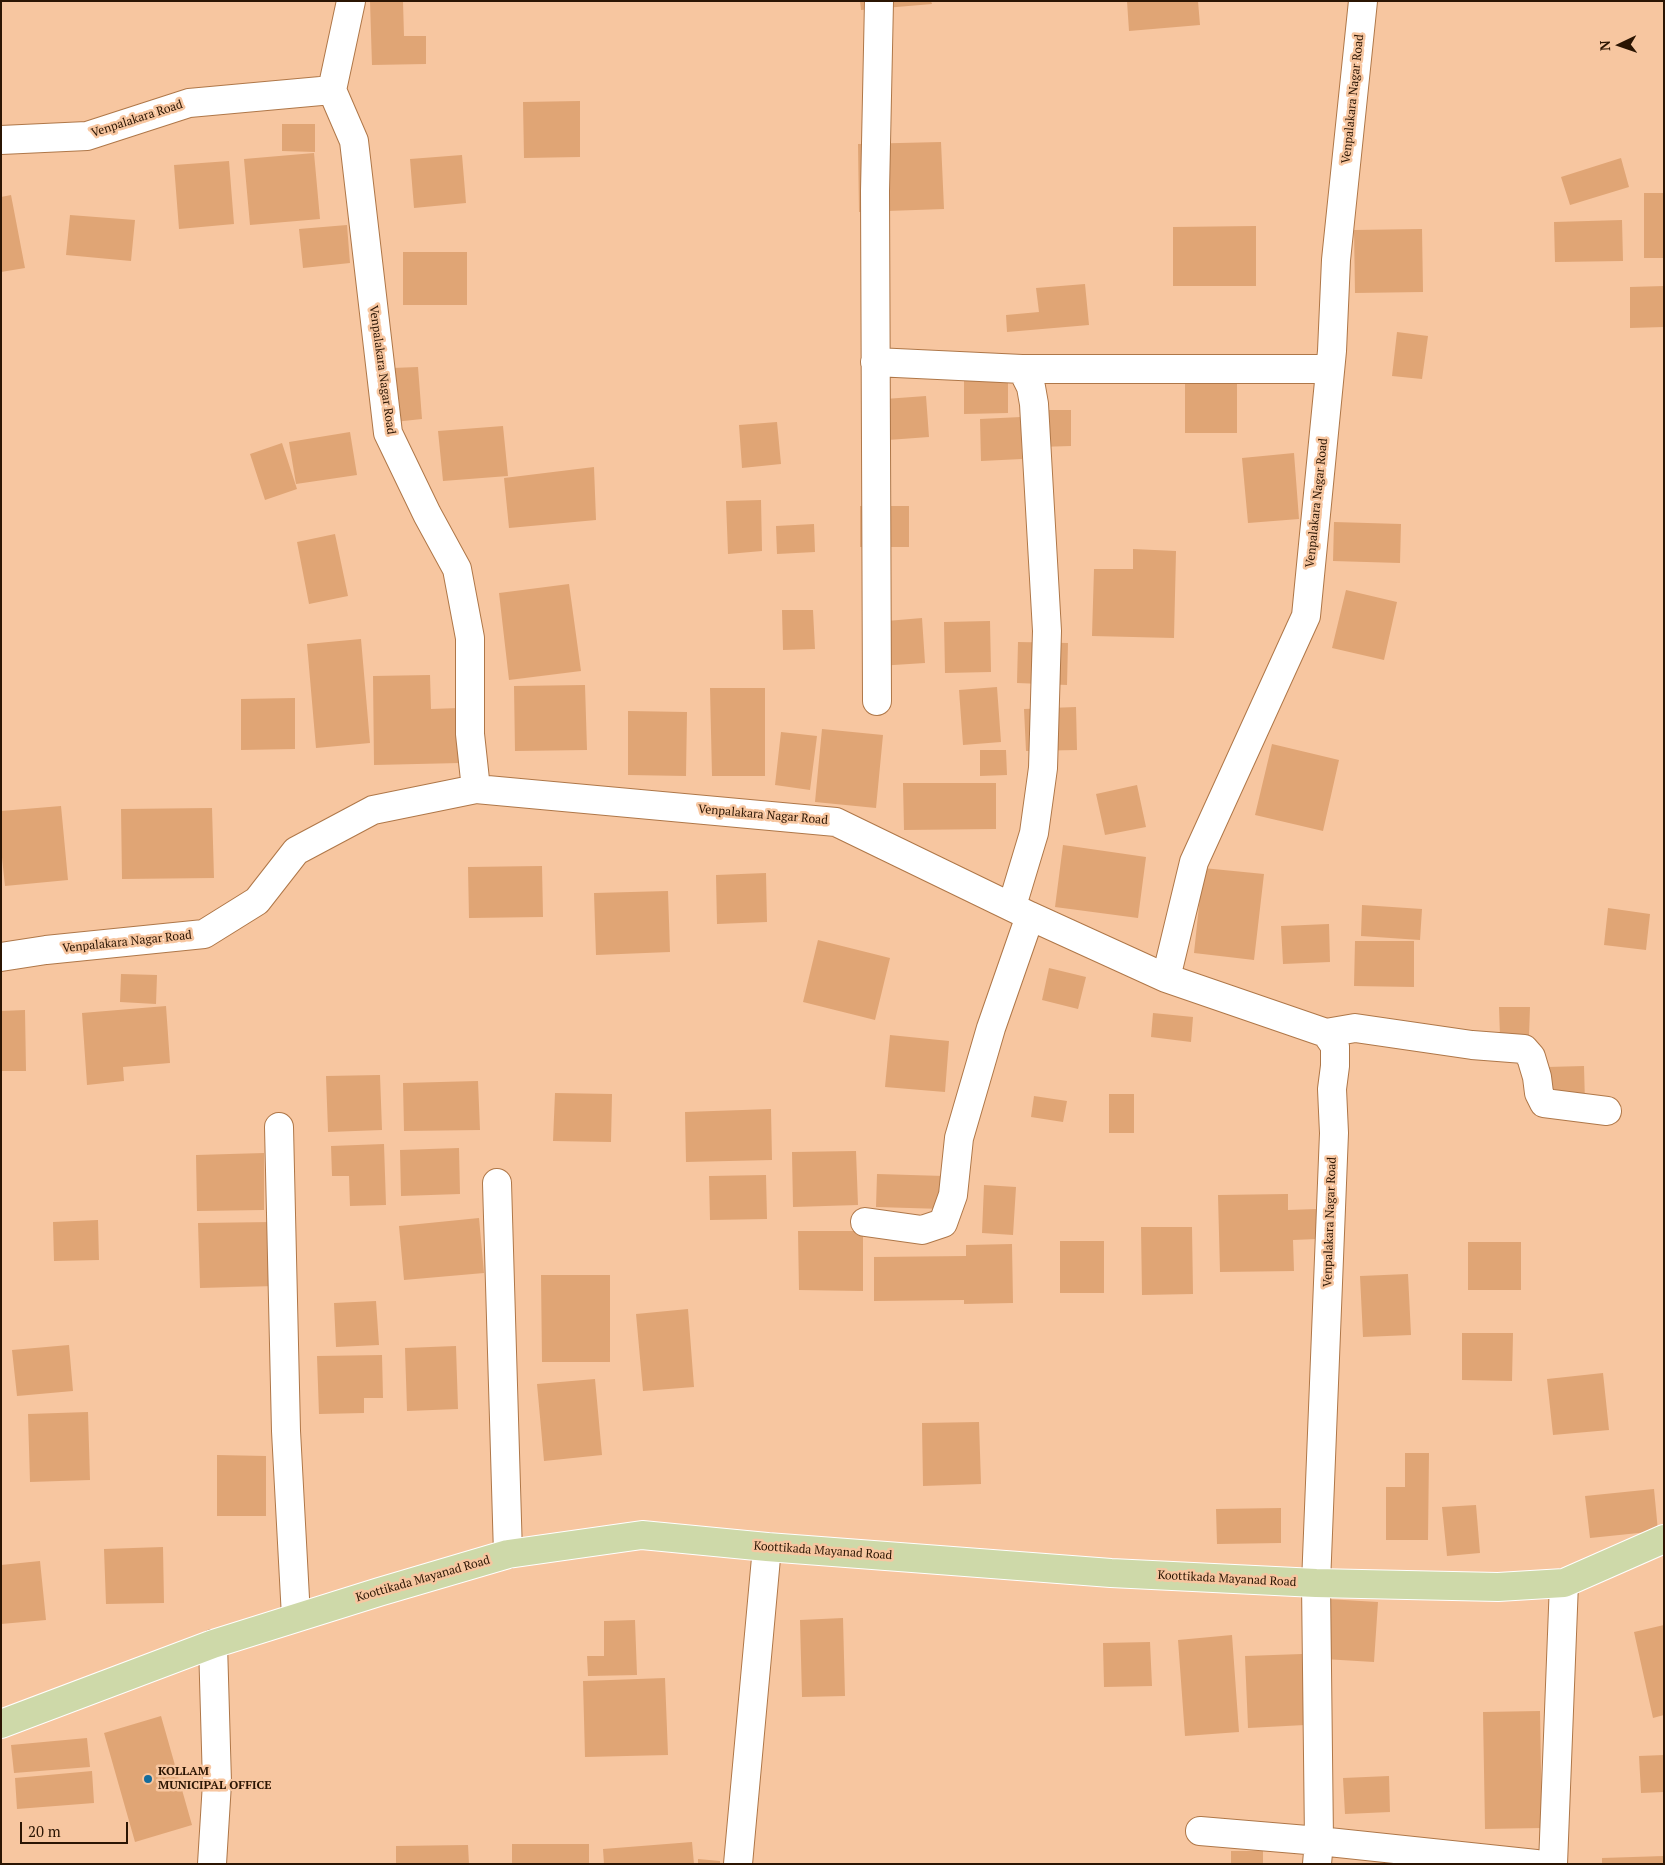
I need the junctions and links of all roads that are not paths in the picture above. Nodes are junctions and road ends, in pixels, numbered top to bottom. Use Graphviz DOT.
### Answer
graph roads {
  1 [pos="351,1"];
  2 [pos="879,1"];
  3 [pos="1363,1"];
  4 [pos="332,90"];
  5 [pos="1,140"];
  6 [pos="875,362"];
  7 [pos="1022,369"];
  8 [pos="1330,369"];
  9 [pos="876,701"];
  10 [pos="476,788"];
  11 [pos="1021,911"];
  12 [pos="1,957"];
  13 [pos="1166,978"];
  14 [pos="1326,1033"];
  15 [pos="1607,1111"];
  16 [pos="278,1127"];
  17 [pos="497,1183"];
  18 [pos="865,1222"];
  19 [pos="1664,1539"];
  20 [pos="767,1547"];
  21 [pos="508,1554"];
  22 [pos="1316,1583"];
  23 [pos="1564,1583"];
  24 [pos="296,1617"];
  25 [pos="213,1644"];
  26 [pos="1,1724"];
  27 [pos="1200,1831"];
  28 [pos="1318,1852"];
  29 [pos="212,1864"];
  30 [pos="738,1864"];
  31 [pos="1536,1864"];
  32 [pos="1553,1864"];
  1 -- 4 [label="street"];
  2 -- 6 [label="street"];
  3 -- 8 [label="street, Venpalakara Nagar Road"];
  4 -- 5 [label="street, Venpalakara Road"];
  4 -- 10 [label="street, Venpalakara Nagar Road"];
  6 -- 7 [label="street"];
  6 -- 9 [label="street"];
  7 -- 8 [label="street"];
  7 -- 11 [label="street"];
  8 -- 13 [label="street, Venpalakara Nagar Road"];
  10 -- 11 [label="street, Venpalakara Nagar Road"];
  10 -- 12 [label="street, Venpalakara Nagar Road"];
  11 -- 13 [label="street, Venpalakara Nagar Road"];
  11 -- 18 [label="street"];
  13 -- 14 [label="street, Venpalakara Nagar Road"];
  14 -- 15 [label="street"];
  14 -- 22 [label="street, Venpalakara Nagar Road"];
  16 -- 24 [label="street"];
  17 -- 21 [label="street"];
  19 -- 23 [label="main road, Koottikada Mayanad Road"];
  20 -- 21 [label="main road, Koottikada Mayanad Road"];
  20 -- 22 [label="main road, Koottikada Mayanad Road"];
  20 -- 30 [label="street"];
  21 -- 24 [label="main road, Koottikada Mayanad Road"];
  22 -- 23 [label="main road, Koottikada Mayanad Road"];
  22 -- 28 [label="street, Venpalakara Nagar Road"];
  23 -- 32 [label="street"];
  24 -- 25 [label="main road, Koottikada Mayanad Road"];
  25 -- 26 [label="main road, Koottikada Mayanad Road"];
  25 -- 29 [label="street"];
  27 -- 28 [label="street"];
  28 -- 31 [label="street"];
}
